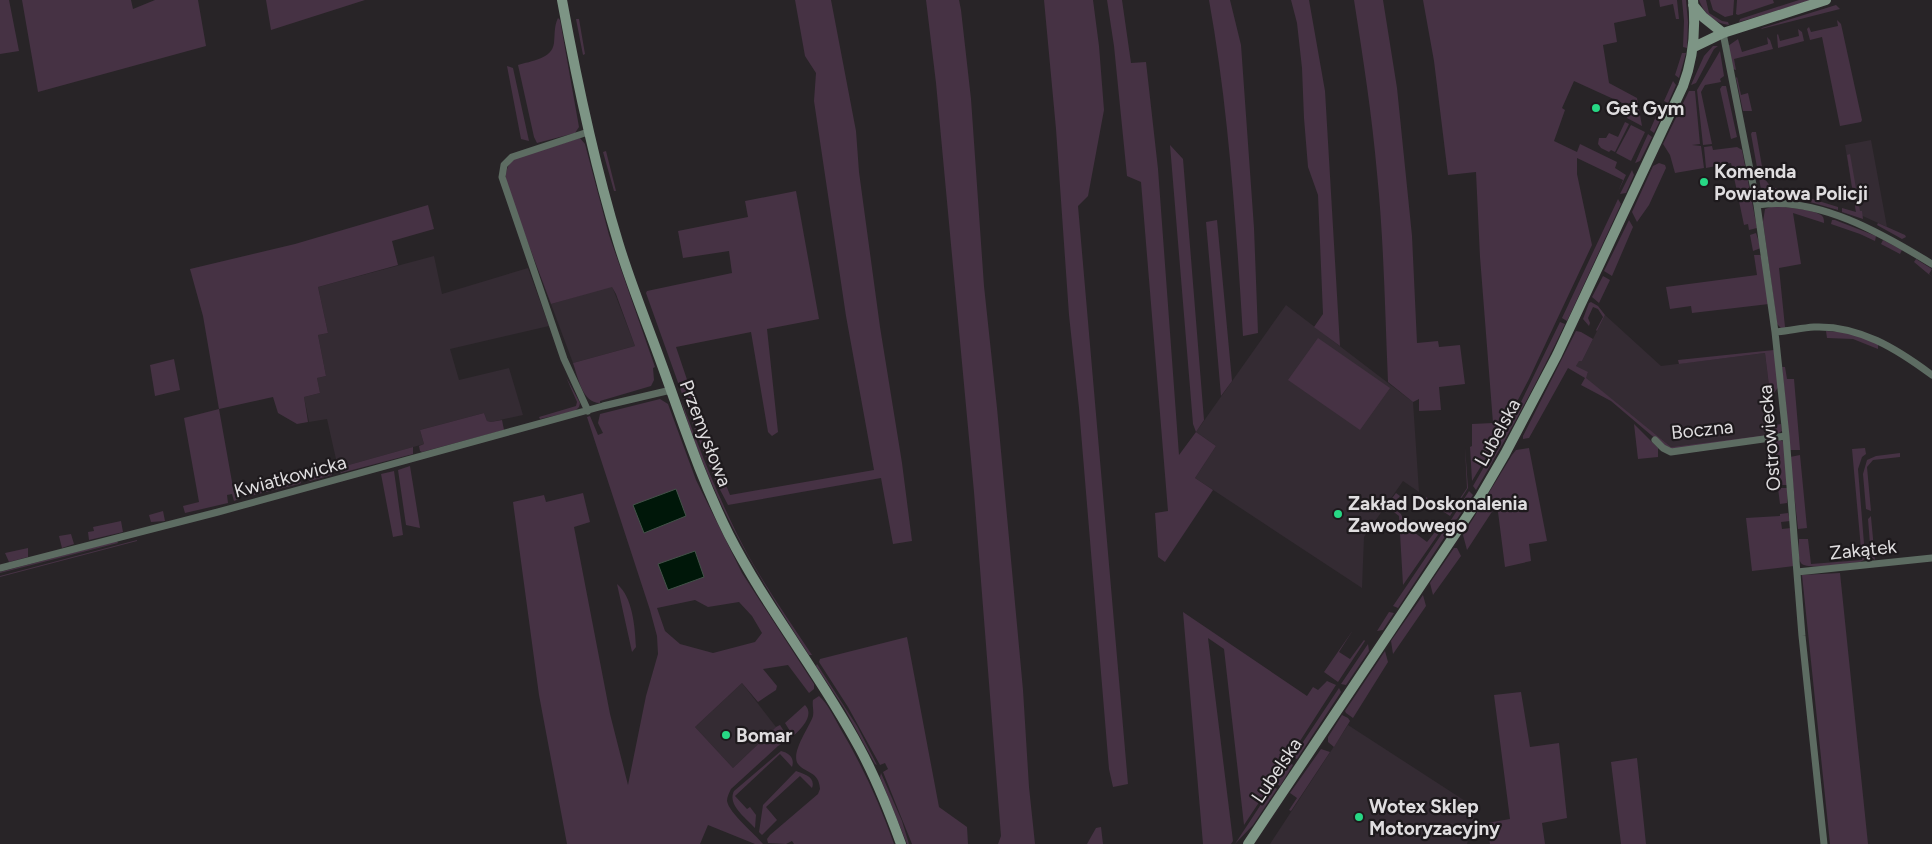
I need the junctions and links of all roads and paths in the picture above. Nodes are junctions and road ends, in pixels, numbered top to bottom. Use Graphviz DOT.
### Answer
graph roads {
  1 [pos="562,0"];
  2 [pos="1826,0"];
  3 [pos="1693,3"];
  4 [pos="1723,33"];
  5 [pos="1694,47"];
  6 [pos="588,132"];
  7 [pos="1757,205"];
  8 [pos="1932,264"];
  9 [pos="1775,332"];
  10 [pos="1932,375"];
  11 [pos="670,390"];
  12 [pos="588,411"];
  13 [pos="1786,436"];
  14 [pos="1655,440"];
  15 [pos="1932,558"];
  16 [pos="0,568"];
  17 [pos="1797,572"];
  18 [pos="901,844"];
  19 [pos="1248,844"];
  20 [pos="1824,844"];
  1 -- 6 [label="street, Przemysłowa"];
  2 -- 4 [label="street"];
  3 -- 4 [label="street"];
  3 -- 5 [label="street, Lubelska"];
  4 -- 5 [label="street"];
  4 -- 7 [label="street, Ostrowiecka"];
  5 -- 19 [label="street, Lubelska"];
  6 -- 11 [label="street, Przemysłowa"];
  6 -- 12 [label="street"];
  7 -- 8 [label="street"];
  7 -- 9 [label="street, Ostrowiecka"];
  9 -- 10 [label="street"];
  9 -- 13 [label="street, Ostrowiecka"];
  11 -- 12 [label="street, Kwiatkowicka"];
  11 -- 18 [label="street, Przemysłowa"];
  12 -- 16 [label="street, Kwiatkowicka"];
  13 -- 14 [label="street, Boczna"];
  13 -- 17 [label="street, Ostrowiecka"];
  15 -- 17 [label="street, Zakątek"];
  17 -- 20 [label="street, Ostrowiecka"];
}
